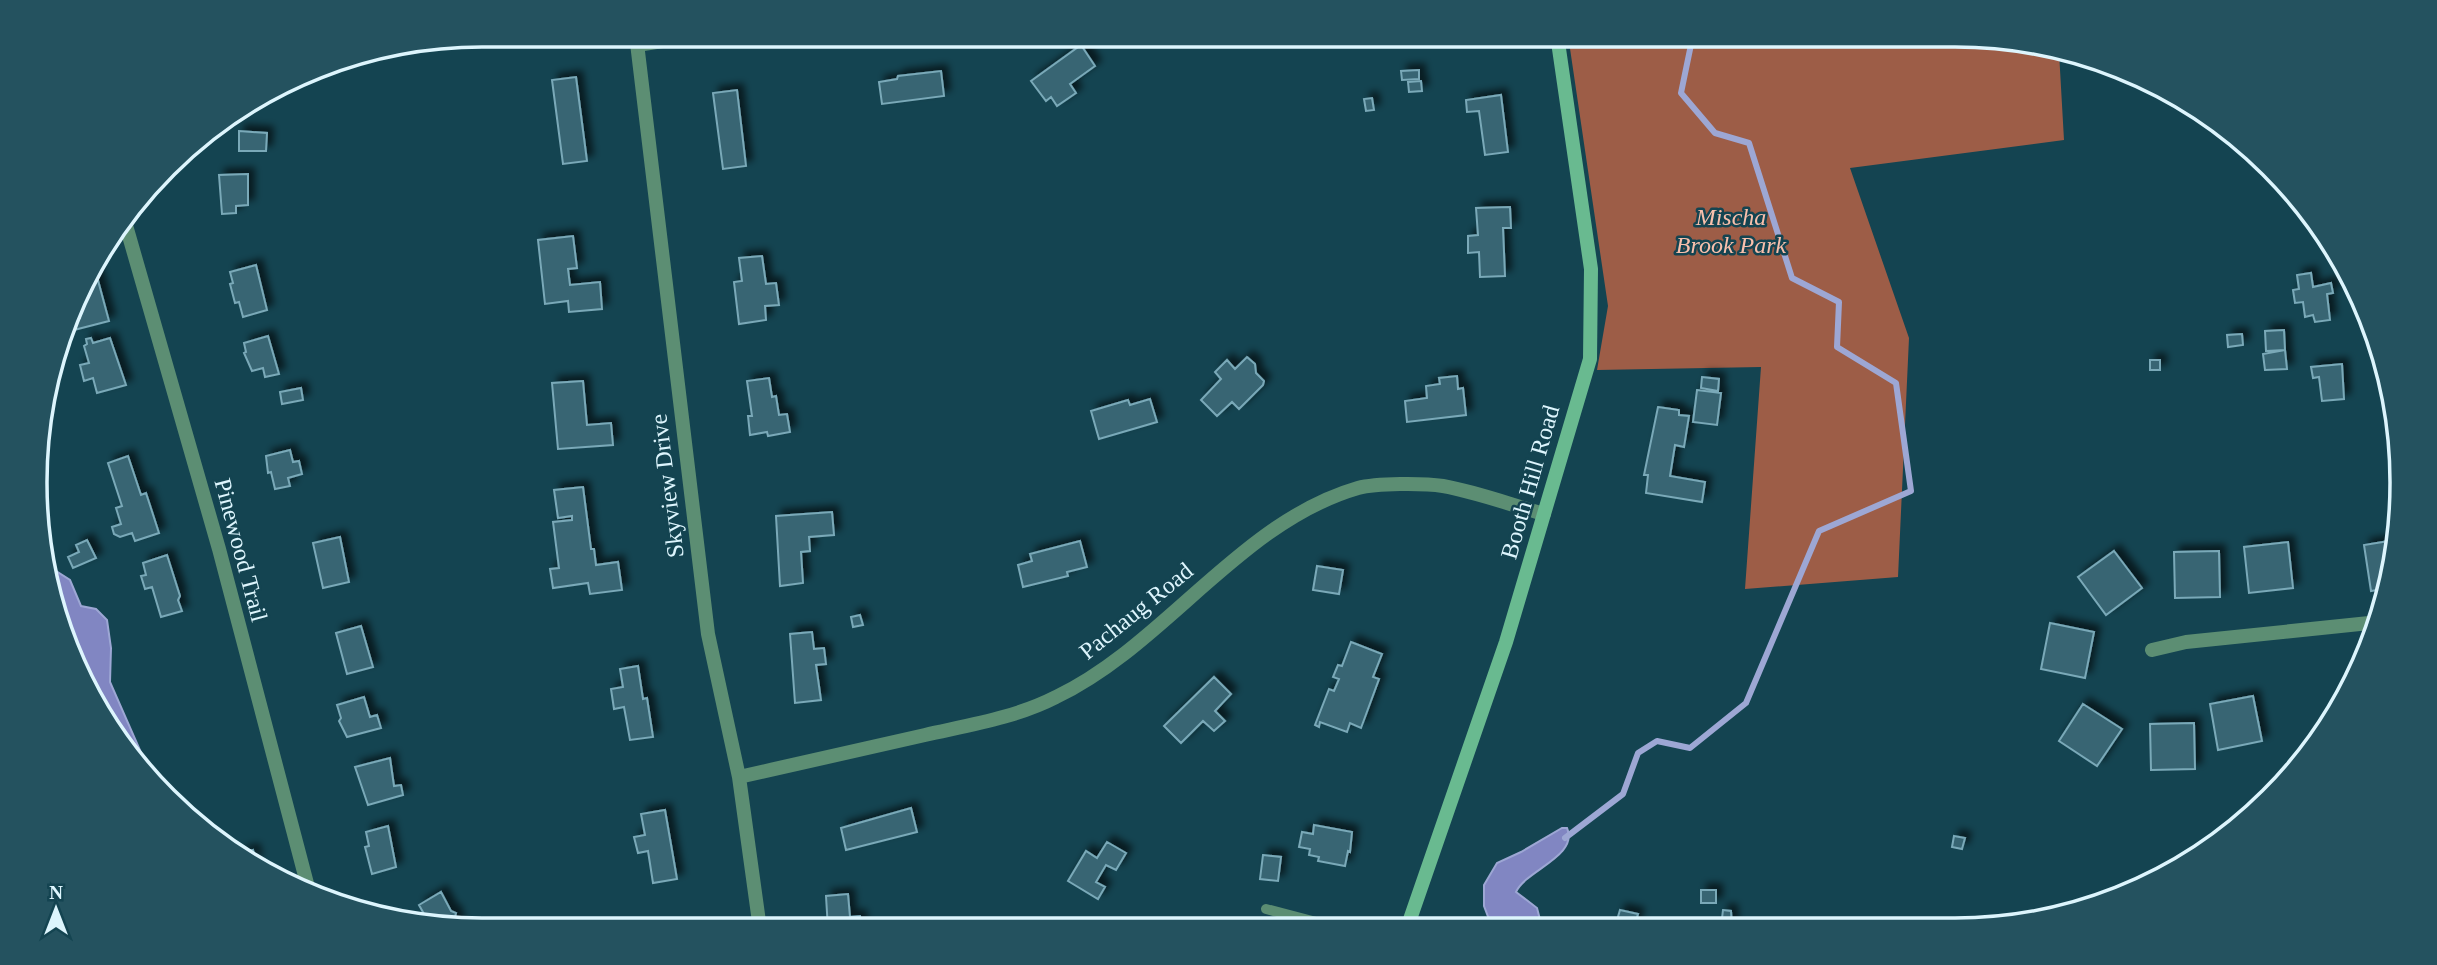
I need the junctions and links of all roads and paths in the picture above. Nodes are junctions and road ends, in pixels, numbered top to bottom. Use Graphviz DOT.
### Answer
graph roads {
  1 [pos="637,47"];
  2 [pos="1559,47"];
  3 [pos="128,231"];
  4 [pos="1544,514"];
  5 [pos="2367,623"];
  6 [pos="2152,650"];
  7 [pos="739,778"];
  8 [pos="306,880"];
  9 [pos="1266,909"];
  10 [pos="758,918"];
  11 [pos="1301,918"];
  12 [pos="1411,918"];
  1 -- 7 [label="street, Skyview Drive"];
  2 -- 4 [label="street, Booth Hill Road"];
  3 -- 8 [label="street, Pinewood Trail"];
  4 -- 7 [label="street, Pachaug Road"];
  4 -- 12 [label="street, Booth Hill Road"];
  5 -- 6 [label="street"];
  7 -- 10 [label="street, Skyview Drive"];
  9 -- 11 [label="lane"];
}
